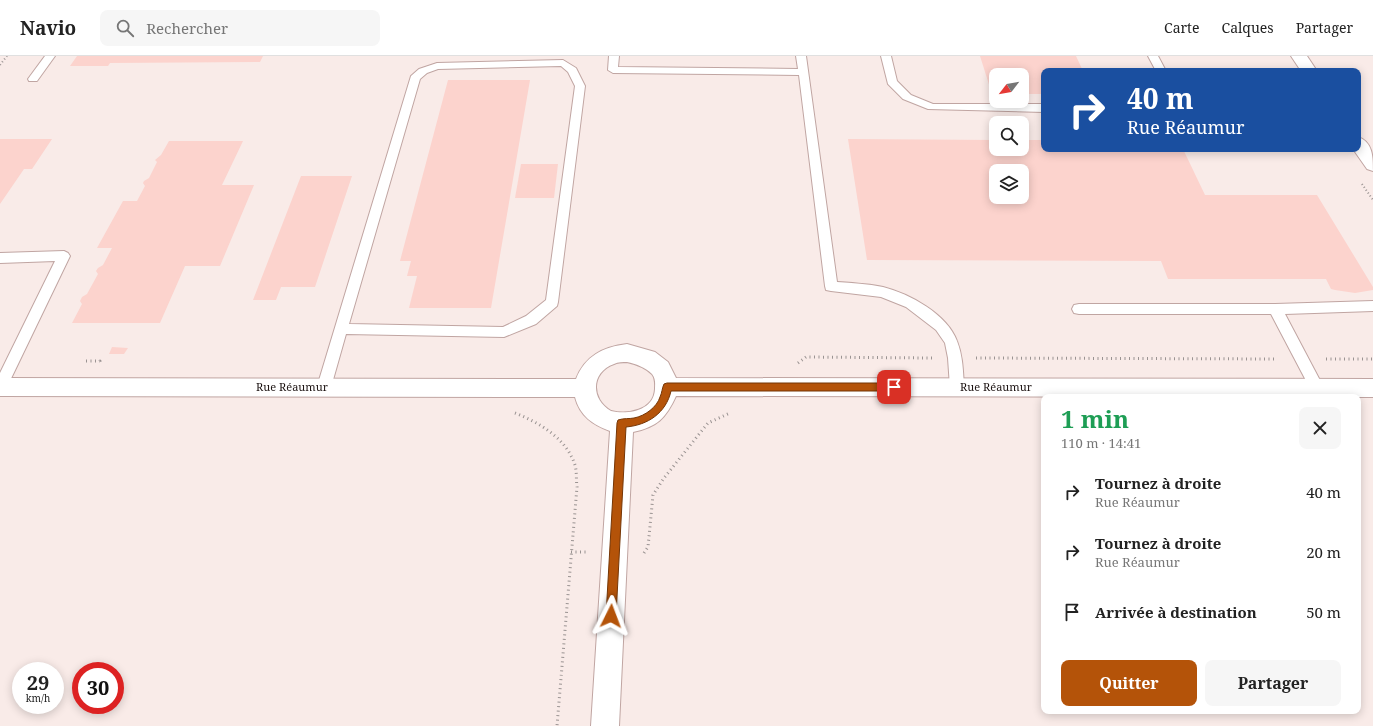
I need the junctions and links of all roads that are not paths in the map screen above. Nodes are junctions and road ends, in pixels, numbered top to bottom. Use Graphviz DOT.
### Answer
graph roads {
  1 [pos="50,56"];
  2 [pos="614,56"];
  3 [pos="801,56"];
  4 [pos="886,56"];
  5 [pos="1153,56"];
  6 [pos="1299,56"];
  7 [pos="1159,68"];
  8 [pos="1307,68"];
  9 [pos="804,72"];
  10 [pos="34,79"];
  11 [pos="1041,108"];
  12 [pos="1361,147"];
  13 [pos="1373,165"];
  14 [pos="0,258"];
  15 [pos="1373,306"];
  16 [pos="1275,309"];
  17 [pos="1079,310"];
  18 [pos="342,329"];
  19 [pos="0,387"];
  20 [pos="324,387"];
  21 [pos="667,387"];
  22 [pos="957,387"];
  23 [pos="584,388"];
  24 [pos="1317,388"];
  25 [pos="1373,388"];
  26 [pos="622,423"];
  27 [pos="605,726"];
  1 -- 10 [label="lane"];
  2 -- 9 [label="lane"];
  3 -- 9 [label="lane"];
  4 -- 11 [label="lane"];
  5 -- 7 [label="lane"];
  6 -- 8 [label="street"];
  9 -- 22 [label="lane"];
  12 -- 13 [label="street"];
  14 -- 19 [label="lane"];
  15 -- 16 [label="lane"];
  16 -- 17 [label="lane"];
  16 -- 24 [label="lane"];
  18 -- 18 [label="lane"];
  18 -- 20 [label="lane"];
  19 -- 20 [label="street, Rue Réaumur"];
  20 -- 23 [label="street, Rue Réaumur"];
  21 -- 22 [label="street, Rue Réaumur"];
  21 -- 23 [label="street"];
  21 -- 26 [label="street"];
  22 -- 24 [label="street, Rue Réaumur"];
  23 -- 26 [label="street"];
  24 -- 25 [label="street, Rue Réaumur"];
  26 -- 27 [label="street"];
}
